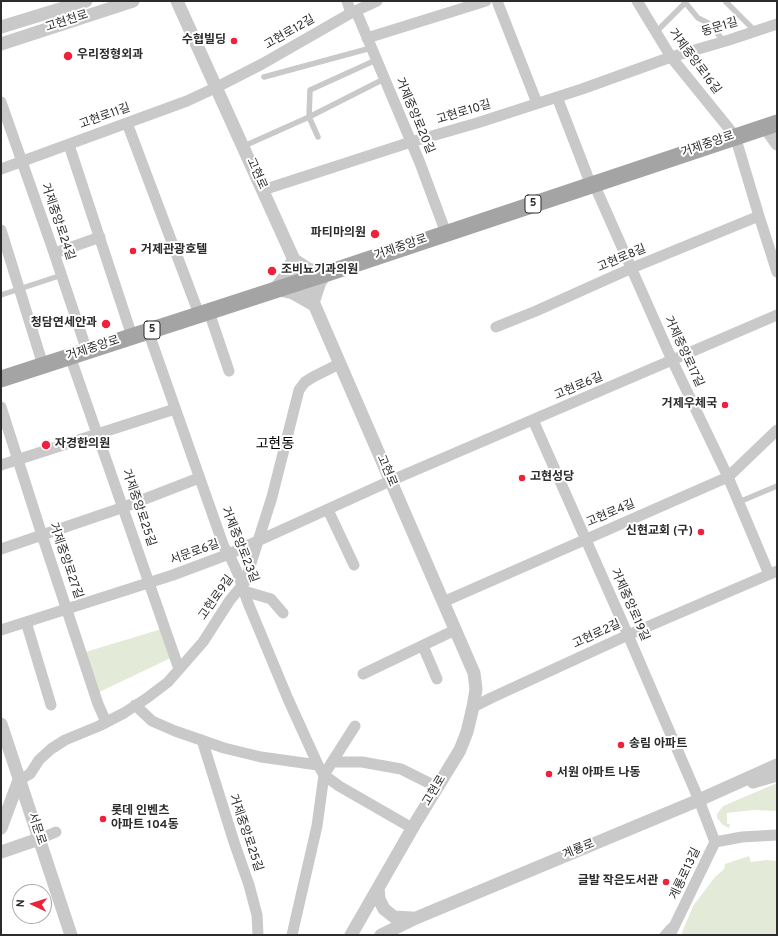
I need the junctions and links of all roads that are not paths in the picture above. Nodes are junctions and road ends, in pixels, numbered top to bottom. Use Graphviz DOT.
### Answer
graph roads {
  1 [pos="86,1"];
  2 [pos="133,1"];
  3 [pos="178,1"];
  4 [pos="347,1"];
  5 [pos="377,1"];
  6 [pos="486,1"];
  7 [pos="497,1"];
  8 [pos="637,1"];
  9 [pos="684,2"];
  10 [pos="726,2"];
  11 [pos="353,12"];
  12 [pos="777,24"];
  13 [pos="1,27"];
  14 [pos="755,31"];
  15 [pos="656,32"];
  16 [pos="724,41"];
  17 [pos="369,43"];
  18 [pos="1,44"];
  19 [pos="671,57"];
  20 [pos="376,60"];
  21 [pos="264,77"];
  22 [pos="384,80"];
  23 [pos="217,87"];
  24 [pos="557,97"];
  25 [pos="1,102"];
  26 [pos="537,103"];
  27 [pos="310,117"];
  28 [pos="127,123"];
  29 [pos="771,125"];
  30 [pos="735,136"];
  31 [pos="318,137"];
  32 [pos="411,142"];
  33 [pos="777,144"];
  34 [pos="69,145"];
  35 [pos="244,146"];
  36 [pos="22,161"];
  37 [pos="1,169"];
  38 [pos="592,184"];
  39 [pos="263,190"];
  40 [pos="759,216"];
  41 [pos="1,230"];
  42 [pos="446,233"];
  43 [pos="100,237"];
  44 [pos="55,253"];
  45 [pos="293,259"];
  46 [pos="632,268"];
  47 [pos="777,272"];
  48 [pos="327,273"];
  49 [pos="62,275"];
  50 [pos="302,281"];
  51 [pos="19,289"];
  52 [pos="276,289"];
  53 [pos="1,294"];
  54 [pos="314,304"];
  55 [pos="204,313"];
  56 [pos="777,315"];
  57 [pos="496,327"];
  58 [pos="140,333"];
  59 [pos="87,351"];
  60 [pos="70,356"];
  61 [pos="672,360"];
  62 [pos="339,364"];
  63 [pos="43,365"];
  64 [pos="229,371"];
  65 [pos="1,379"];
  66 [pos="1,407"];
  67 [pos="175,409"];
  68 [pos="533,420"];
  69 [pos="777,430"];
  70 [pos="97,435"];
  71 [pos="18,460"];
  72 [pos="1,465"];
  73 [pos="728,477"];
  74 [pos="199,478"];
  75 [pos="390,481"];
  76 [pos="777,486"];
  77 [pos="739,502"];
  78 [pos="124,507"];
  79 [pos="328,510"];
  80 [pos="42,535"];
  81 [pos="586,539"];
  82 [pos="259,540"];
  83 [pos="1,549"];
  84 [pos="229,554"];
  85 [pos="354,565"];
  86 [pos="773,572"];
  87 [pos="150,582"];
  88 [pos="243,588"];
  89 [pos="443,602"];
  90 [pos="67,609"];
  91 [pos="283,613"];
  92 [pos="26,622"];
  93 [pos="1,630"];
  94 [pos="455,630"];
  95 [pos="628,635"];
  96 [pos="423,646"];
  97 [pos="180,670"];
  98 [pos="363,674"];
  99 [pos="437,679"];
  100 [pos="51,705"];
  101 [pos="135,705"];
  102 [pos="474,707"];
  103 [pos="106,722"];
  104 [pos="1,724"];
  105 [pos="355,726"];
  106 [pos="202,740"];
  107 [pos="332,762"];
  108 [pos="777,764"];
  109 [pos="321,770"];
  110 [pos="777,775"];
  111 [pos="20,780"];
  112 [pos="738,783"];
  113 [pos="437,787"];
  114 [pos="699,800"];
  115 [pos="1,828"];
  116 [pos="412,828"];
  117 [pos="56,832"];
  118 [pos="777,835"];
  119 [pos="39,839"];
  120 [pos="715,842"];
  121 [pos="1,852"];
  122 [pos="378,888"];
  123 [pos="416,918"];
  124 [pos="679,918"];
  125 [pos="71,935"];
  126 [pos="258,935"];
  127 [pos="292,935"];
  128 [pos="352,935"];
  129 [pos="381,935"];
  130 [pos="662,935"];
  131 [pos="670,935"];
  1 -- 13 [label="street, 고현천로"];
  2 -- 18 [label="street, 고현천로"];
  3 -- 23 [label="street, 고현로"];
  4 -- 11 [label="street, 거제중앙로20길"];
  5 -- 11 [label="street, 고현로12길"];
  6 -- 17 [label="street"];
  7 -- 26 [label="street"];
  8 -- 15 [label="street, 거제중앙로16길"];
  9 -- 15 [label="lane"];
  9 -- 16 [label="lane"];
  10 -- 14 [label="lane"];
  11 -- 17 [label="street, 거제중앙로20길"];
  11 -- 23 [label="street, 고현로12길"];
  12 -- 14 [label="street, 동문1길"];
  14 -- 16 [label="street, 동문1길"];
  15 -- 19 [label="street, 거제중앙로16길"];
  16 -- 19 [label="street, 동문1길"];
  17 -- 20 [label="street, 거제중앙로20길"];
  17 -- 21 [label="lane"];
  19 -- 24 [label="street, 고현로10길"];
  19 -- 30 [label="street, 거제중앙로16길"];
  20 -- 22 [label="street, 거제중앙로20길"];
  20 -- 27 [label="lane"];
  22 -- 27 [label="lane"];
  22 -- 32 [label="street, 거제중앙로20길"];
  23 -- 28 [label="street, 고현로11길"];
  23 -- 35 [label="street, 고현로"];
  24 -- 26 [label="street, 고현로10길"];
  24 -- 38 [label="street, 거제중앙로17길"];
  25 -- 36 [label="street, 거제중앙로24길"];
  26 -- 32 [label="street, 고현로10길"];
  27 -- 31 [label="lane"];
  27 -- 35 [label="lane"];
  28 -- 34 [label="street, 고현로11길"];
  28 -- 55 [label="street"];
  29 -- 30 [label="main road, 거제중앙로 / 5"];
  29 -- 33 [label="street"];
  30 -- 38 [label="main road, 거제중앙로 / 5"];
  30 -- 40 [label="street"];
  32 -- 39 [label="street, 고현로10길"];
  32 -- 42 [label="street, 거제중앙로20길"];
  34 -- 36 [label="street, 고현로11길"];
  34 -- 43 [label="street, 거제중앙로23길"];
  35 -- 39 [label="street, 고현로"];
  36 -- 37 [label="street, 고현로11길"];
  36 -- 44 [label="street, 거제중앙로24길"];
  38 -- 42 [label="main road, 거제중앙로 / 5"];
  38 -- 46 [label="street, 거제중앙로17길"];
  39 -- 45 [label="street, 고현로"];
  40 -- 46 [label="street, 고현로8길"];
  40 -- 47 [label="street"];
  41 -- 51 [label="street"];
  42 -- 48 [label="main road, 거제중앙로 / 5"];
  43 -- 44 [label="street"];
  43 -- 58 [label="street, 거제중앙로23길"];
  44 -- 49 [label="street, 거제중앙로24길"];
  45 -- 48 [label="street"];
  45 -- 50 [label="street, 고현로"];
  45 -- 52 [label="street"];
  46 -- 57 [label="street, 고현로8길"];
  46 -- 61 [label="street, 거제중앙로17길"];
  48 -- 50 [label="main road, 거제중앙로 / 5"];
  48 -- 54 [label="street"];
  49 -- 51 [label="lane"];
  49 -- 59 [label="street, 거제중앙로24길"];
  50 -- 52 [label="main road, 거제중앙로 / 5"];
  50 -- 54 [label="street, 고현로"];
  51 -- 53 [label="lane"];
  51 -- 63 [label="street"];
  52 -- 54 [label="street"];
  52 -- 55 [label="main road, 거제중앙로 / 5"];
  54 -- 62 [label="street, 고현로"];
  55 -- 58 [label="main road, 거제중앙로 / 5"];
  55 -- 64 [label="street"];
  56 -- 61 [label="street, 고현로6길"];
  58 -- 59 [label="main road, 거제중앙로 / 5"];
  58 -- 67 [label="street, 거제중앙로23길"];
  59 -- 60 [label="main road, 거제중앙로 / 5"];
  60 -- 63 [label="main road, 거제중앙로 / 5"];
  60 -- 70 [label="street, 거제중앙로25길"];
  61 -- 68 [label="street, 고현로6길"];
  61 -- 73 [label="street, 거제중앙로17길"];
  62 -- 75 [label="street, 고현로"];
  62 -- 82 [label="street, 고현로9길"];
  63 -- 65 [label="main road, 거제중앙로 / 5"];
  66 -- 71 [label="street, 거제중앙로27길"];
  67 -- 70 [label="street"];
  67 -- 74 [label="street, 거제중앙로23길"];
  68 -- 75 [label="street, 고현로6길"];
  68 -- 81 [label="street, 거제중앙로19길"];
  69 -- 73 [label="street, 고현로4길"];
  70 -- 71 [label="street"];
  70 -- 78 [label="street, 거제중앙로25길"];
  71 -- 72 [label="street"];
  71 -- 80 [label="street, 거제중앙로27길"];
  73 -- 77 [label="street, 거제중앙로17길"];
  73 -- 81 [label="street, 고현로4길"];
  74 -- 78 [label="street"];
  74 -- 84 [label="street, 거제중앙로23길"];
  75 -- 79 [label="street, 서문로6길"];
  75 -- 89 [label="street, 고현로"];
  76 -- 77 [label="lane"];
  77 -- 86 [label="street, 거제중앙로17길"];
  78 -- 80 [label="street"];
  78 -- 87 [label="street, 거제중앙로25길"];
  79 -- 82 [label="street, 서문로6길"];
  79 -- 85 [label="street"];
  80 -- 83 [label="street"];
  80 -- 90 [label="street, 거제중앙로27길"];
  81 -- 89 [label="street, 고현로4길"];
  81 -- 95 [label="street, 거제중앙로19길"];
  82 -- 84 [label="street, 서문로6길"];
  82 -- 88 [label="street, 고현로9길"];
  84 -- 87 [label="street, 서문로6길"];
  84 -- 88 [label="street, 거제중앙로23길"];
  86 -- 95 [label="street, 고현로2길"];
  87 -- 90 [label="street, 서문로6길"];
  87 -- 97 [label="street, 거제중앙로25길"];
  88 -- 91 [label="street"];
  88 -- 97 [label="street, 고현로9길"];
  88 -- 109 [label="street, 거제중앙로23길"];
  89 -- 94 [label="street, 고현로"];
  90 -- 92 [label="street, 서문로6길"];
  90 -- 103 [label="street, 거제중앙로27길"];
  92 -- 93 [label="street, 서문로6길"];
  92 -- 100 [label="street"];
  94 -- 96 [label="street"];
  94 -- 102 [label="street, 고현로"];
  95 -- 102 [label="street, 고현로2길"];
  95 -- 114 [label="street, 거제중앙로19길"];
  96 -- 98 [label="street"];
  96 -- 99 [label="street"];
  97 -- 101 [label="street, 고현로9길"];
  101 -- 103 [label="street, 고현로9길"];
  101 -- 106 [label="street, 거제중앙로23길"];
  102 -- 113 [label="street, 고현로"];
  103 -- 111 [label="street, 고현로9길"];
  104 -- 111 [label="street, 서문로"];
  105 -- 107 [label="street"];
  106 -- 109 [label="street, 거제중앙로23길"];
  106 -- 126 [label="street, 거제중앙로25길"];
  107 -- 109 [label="street"];
  107 -- 113 [label="street"];
  108 -- 112 [label="street, 계룡로"];
  109 -- 116 [label="street, 거제중앙로23길"];
  109 -- 127 [label="street"];
  110 -- 112 [label="street"];
  111 -- 115 [label="street"];
  111 -- 119 [label="street, 서문로"];
  112 -- 114 [label="street, 계룡로"];
  113 -- 116 [label="street, 고현로"];
  114 -- 120 [label="street, 계룡로13길"];
  114 -- 123 [label="street, 계룡로"];
  116 -- 122 [label="street, 고현로"];
  117 -- 119 [label="street"];
  118 -- 120 [label="street"];
  119 -- 121 [label="street"];
  119 -- 125 [label="street, 서문로"];
  120 -- 124 [label="street, 계룡로13길"];
  122 -- 123 [label="street"];
  122 -- 128 [label="street, 고현로"];
  123 -- 129 [label="street, 계룡로"];
  124 -- 130 [label="lane"];
  124 -- 131 [label="street, 계룡로13길"];
}
